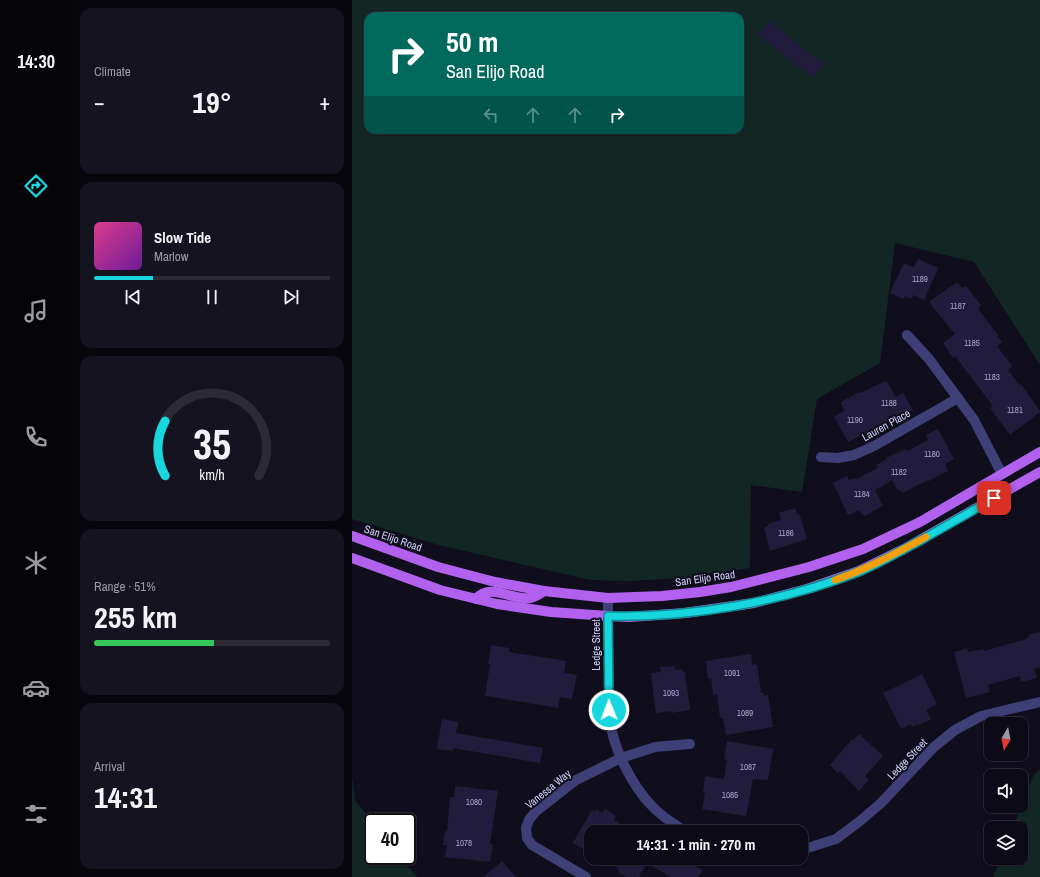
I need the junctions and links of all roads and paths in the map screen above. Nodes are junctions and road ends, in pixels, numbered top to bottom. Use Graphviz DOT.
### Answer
graph roads {
  1 [pos="908,335"];
  2 [pos="958,398"];
  3 [pos="1040,452"];
  4 [pos="821,457"];
  5 [pos="1040,472"];
  6 [pos="1002,474"];
  7 [pos="352,536"];
  8 [pos="352,558"];
  9 [pos="544,591"];
  10 [pos="608,598"];
  11 [pos="476,599"];
  12 [pos="608,616"];
  13 [pos="1040,702"];
  14 [pos="690,744"];
  15 [pos="621,758"];
  16 [pos="675,825"];
  17 [pos="808,848"];
  18 [pos="586,877"];
  1 -- 2 [label="street"];
  2 -- 4 [label="street, Lauren Place"];
  2 -- 6 [label="street"];
  3 -- 6 [label="main road, San Elijo Road"];
  5 -- 12 [label="main road"];
  6 -- 10 [label="main road, San Elijo Road"];
  7 -- 9 [label="main road, San Elijo Road"];
  8 -- 11 [label="main road"];
  9 -- 10 [label="main road, San Elijo Road"];
  9 -- 11 [label="main road"];
  10 -- 12 [label="street, Ledge Street"];
  11 -- 12 [label="main road"];
  12 -- 15 [label="street, Ledge Street"];
  13 -- 17 [label="street, Ledge Street"];
  14 -- 15 [label="street, Vanessa Way"];
  15 -- 16 [label="street, Ledge Street"];
  15 -- 18 [label="street, Vanessa Way"];
}
